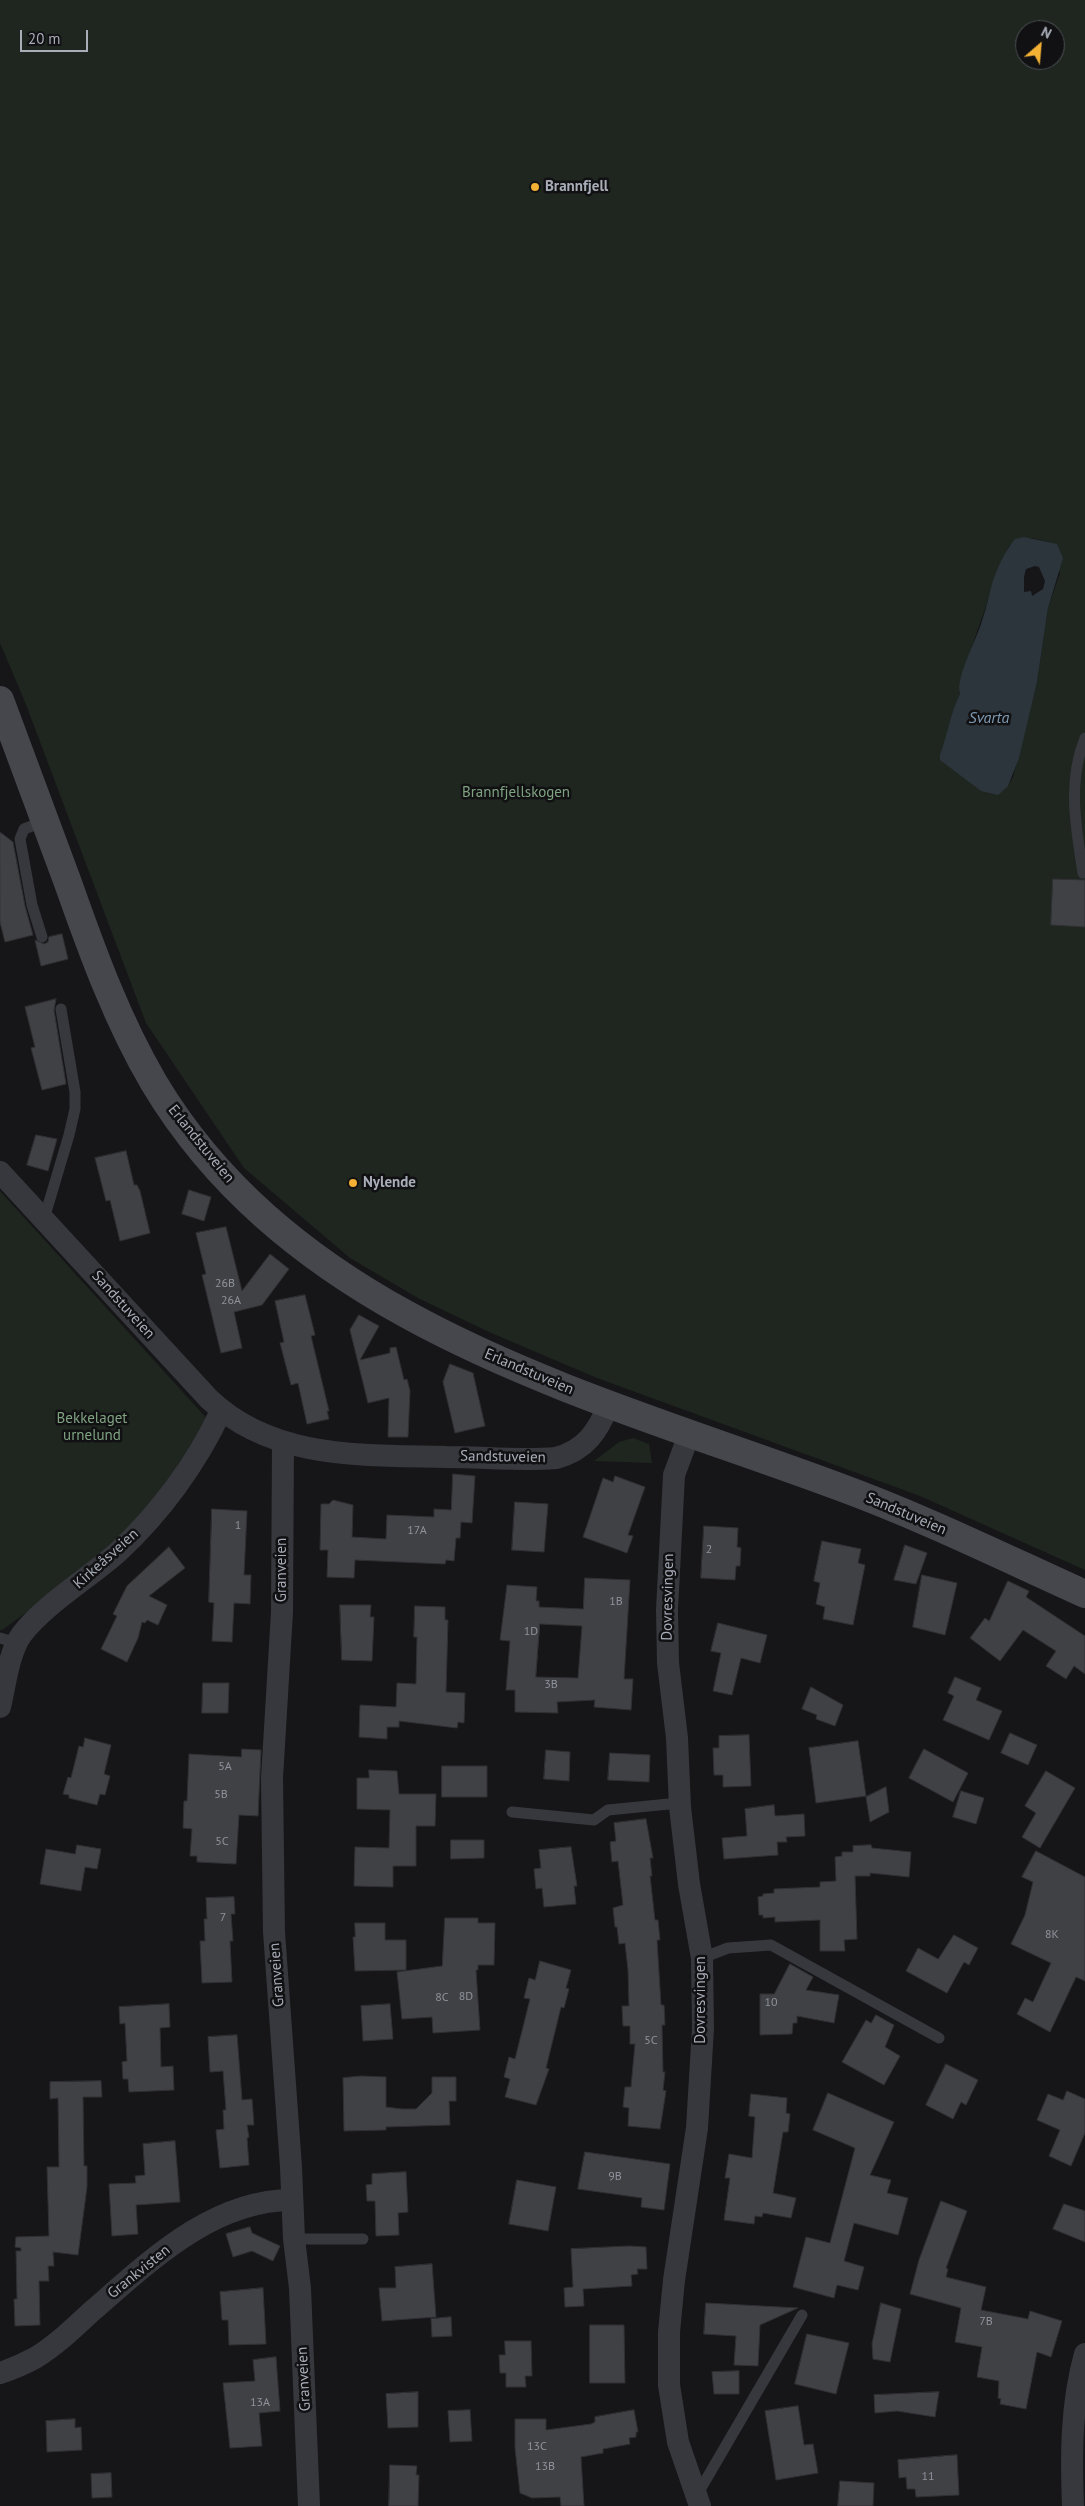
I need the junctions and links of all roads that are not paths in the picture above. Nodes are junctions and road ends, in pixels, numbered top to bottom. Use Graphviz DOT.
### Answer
graph roads {
  1 [pos="0,700"];
  2 [pos="1085,738"];
  3 [pos="45,821"];
  4 [pos="1083,873"];
  5 [pos="42,937"];
  6 [pos="61,1009"];
  7 [pos="0,1172"];
  8 [pos="44,1219"];
  9 [pos="609,1404"];
  10 [pos="221,1411"];
  11 [pos="690,1432"];
  12 [pos="283,1443"];
  13 [pos="1085,1594"];
  14 [pos="9,1640"];
  15 [pos="0,1707"];
  16 [pos="679,1803"];
  17 [pos="512,1812"];
  18 [pos="702,1958"];
  19 [pos="939,2038"];
  20 [pos="292,2200"];
  21 [pos="294,2239"];
  22 [pos="363,2239"];
  23 [pos="802,2315"];
  24 [pos="1085,2354"];
  25 [pos="0,2373"];
  26 [pos="698,2501"];
  27 [pos="309,2506"];
  28 [pos="1073,2506"];
  1 -- 3 [label="street, Erlandstuveien"];
  2 -- 4 [label="lane"];
  3 -- 5 [label="lane"];
  3 -- 9 [label="street, Erlandstuveien"];
  6 -- 8 [label="lane"];
  7 -- 8 [label="street, Sandstuveien"];
  8 -- 10 [label="street, Sandstuveien"];
  9 -- 11 [label="street, Sandstuveien"];
  9 -- 12 [label="street, Sandstuveien"];
  10 -- 12 [label="street, Sandstuveien"];
  10 -- 14 [label="street, Kirkeåsveien"];
  11 -- 13 [label="street, Sandstuveien"];
  11 -- 16 [label="street, Dovresvingen"];
  12 -- 20 [label="street, Granveien"];
  14 -- 15 [label="street, Kirkeåsveien"];
  16 -- 17 [label="lane"];
  16 -- 18 [label="street, Dovresvingen"];
  18 -- 19 [label="lane"];
  18 -- 26 [label="street, Dovresvingen"];
  20 -- 21 [label="street, Granveien"];
  20 -- 25 [label="street, Grankvisten"];
  21 -- 22 [label="lane"];
  21 -- 27 [label="street, Granveien"];
  23 -- 26 [label="lane"];
  24 -- 28 [label="street"];
}
